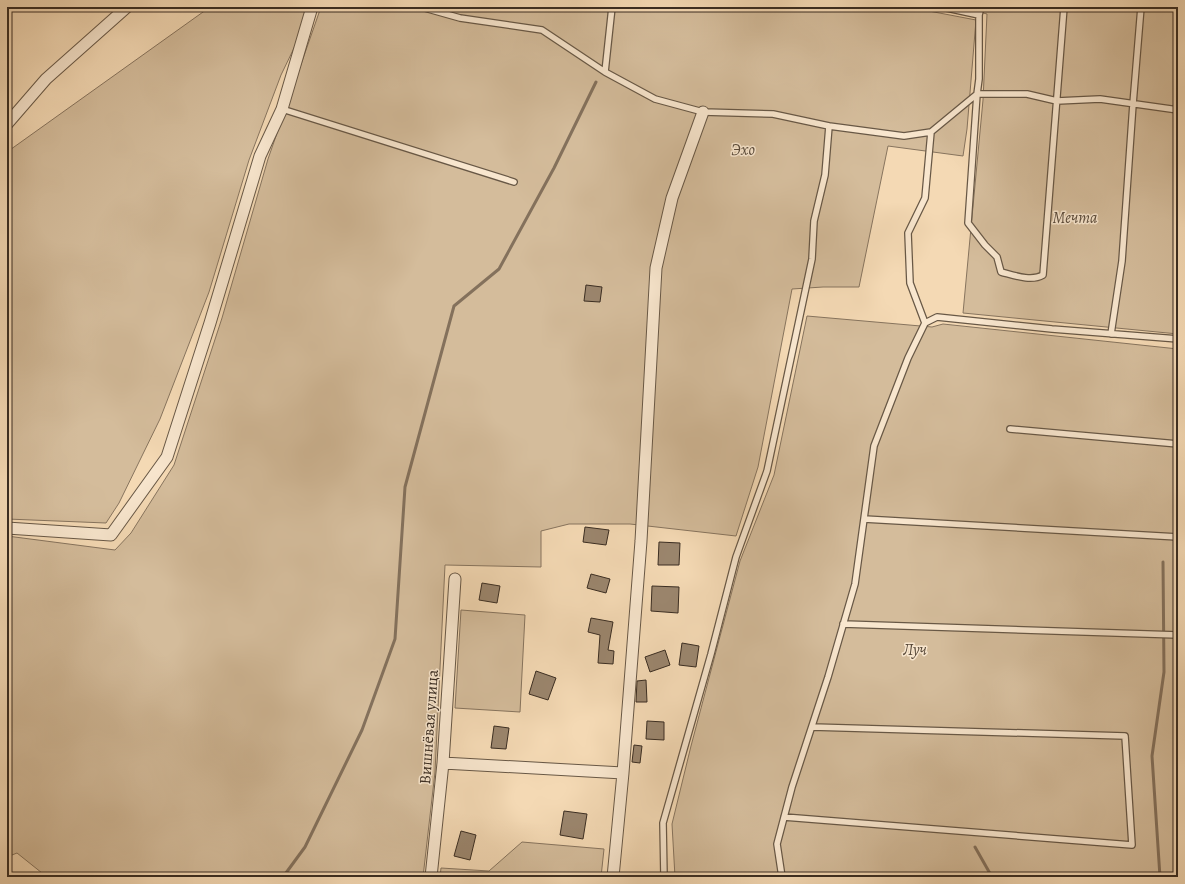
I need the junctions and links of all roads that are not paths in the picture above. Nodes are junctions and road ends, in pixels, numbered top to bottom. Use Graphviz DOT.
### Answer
graph roads {
  1 [pos="127,7"];
  2 [pos="312,7"];
  3 [pos="421,7"];
  4 [pos="612,7"];
  5 [pos="942,7"];
  6 [pos="981,7"];
  7 [pos="1064,7"];
  8 [pos="1141,7"];
  9 [pos="979,15"];
  10 [pos="605,72"];
  11 [pos="977,94"];
  12 [pos="1057,101"];
  13 [pos="1133,104"];
  14 [pos="282,109"];
  15 [pos="1178,110"];
  16 [pos="703,112"];
  17 [pos="7,124"];
  18 [pos="829,126"];
  19 [pos="931,132"];
  20 [pos="514,182"];
  21 [pos="925,323"];
  22 [pos="1111,334"];
  23 [pos="1178,339"];
  24 [pos="1010,429"];
  25 [pos="1178,444"];
  26 [pos="864,519"];
  27 [pos="7,528"];
  28 [pos="1178,537"];
  29 [pos="455,579"];
  30 [pos="844,624"];
  31 [pos="1178,635"];
  32 [pos="812,727"];
  33 [pos="443,763"];
  34 [pos="623,773"];
  35 [pos="784,817"];
  36 [pos="431,877"];
  37 [pos="613,877"];
  38 [pos="664,877"];
  39 [pos="782,877"];
  1 -- 17 [label="street"];
  2 -- 14 [label="street"];
  3 -- 10 [label="lane"];
  4 -- 10 [label="lane"];
  5 -- 9 [label="lane"];
  6 -- 9 [label="lane"];
  7 -- 12 [label="lane"];
  8 -- 13 [label="lane"];
  9 -- 11 [label="lane"];
  10 -- 16 [label="lane"];
  11 -- 12 [label="lane"];
  11 -- 12 [label="lane"];
  11 -- 19 [label="lane"];
  12 -- 13 [label="lane"];
  13 -- 15 [label="lane"];
  13 -- 22 [label="lane"];
  14 -- 20 [label="lane"];
  14 -- 27 [label="street"];
  16 -- 18 [label="lane"];
  16 -- 34 [label="street"];
  18 -- 19 [label="lane"];
  18 -- 38 [label="lane"];
  19 -- 21 [label="lane"];
  21 -- 22 [label="lane"];
  21 -- 26 [label="lane"];
  22 -- 23 [label="lane"];
  24 -- 25 [label="lane"];
  26 -- 28 [label="lane"];
  26 -- 30 [label="lane"];
  29 -- 33 [label="street, Вишнёвая улица"];
  30 -- 31 [label="lane"];
  30 -- 32 [label="lane"];
  32 -- 35 [label="lane"];
  32 -- 35 [label="lane"];
  33 -- 34 [label="street"];
  33 -- 36 [label="street, Вишнёвая улица"];
  34 -- 37 [label="street"];
  35 -- 39 [label="lane"];
}
